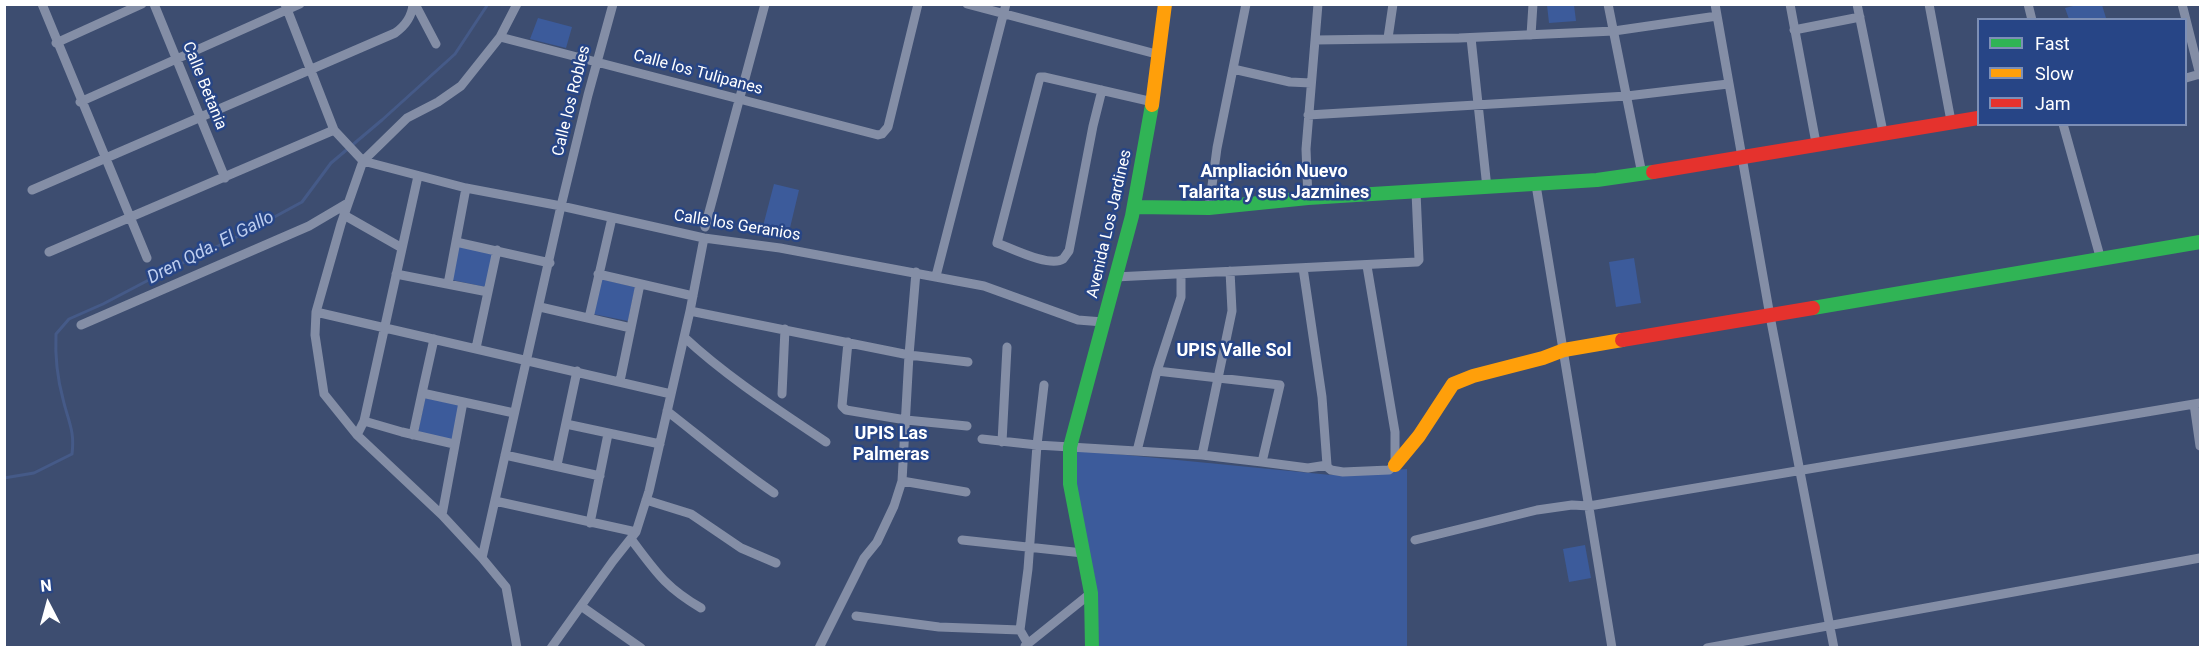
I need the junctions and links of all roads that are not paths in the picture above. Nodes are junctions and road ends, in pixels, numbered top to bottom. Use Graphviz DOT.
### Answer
graph roads {
  1 [pos="42,4"];
  2 [pos="142,4"];
  3 [pos="154,4"];
  4 [pos="300,4"];
  5 [pos="414,4"];
  6 [pos="517,4"];
  7 [pos="613,4"];
  8 [pos="765,4"];
  9 [pos="918,4"];
  10 [pos="967,4"];
  11 [pos="1165,4"];
  12 [pos="1246,4"];
  13 [pos="1318,4"];
  14 [pos="1393,4"];
  15 [pos="1533,4"];
  16 [pos="1608,4"];
  17 [pos="1715,4"];
  18 [pos="1790,4"];
  19 [pos="1857,4"];
  20 [pos="1929,4"];
  21 [pos="286,7"];
  22 [pos="1005,9"];
  23 [pos="1717,16"];
  24 [pos="1860,17"];
  25 [pos="2187,23"];
  26 [pos="1794,30"];
  27 [pos="1614,31"];
  28 [pos="1531,35"];
  29 [pos="500,37"];
  30 [pos="1388,38"];
  31 [pos="1471,38"];
  32 [pos="1315,40"];
  33 [pos="57,43"];
  34 [pos="436,44"];
  35 [pos="1160,55"];
  36 [pos="176,59"];
  37 [pos="596,62"];
  38 [pos="1233,69"];
  39 [pos="311,70"];
  40 [pos="2200,74"];
  41 [pos="1311,83"];
  42 [pos="1728,84"];
  43 [pos="1102,90"];
  44 [pos="1627,96"];
  45 [pos="739,99"];
  46 [pos="81,101"];
  47 [pos="1153,102"];
  48 [pos="1479,105"];
  49 [pos="1308,115"];
  50 [pos="1977,118"];
  51 [pos="201,119"];
  52 [pos="1951,121"];
  53 [pos="2064,126"];
  54 [pos="334,130"];
  55 [pos="1883,132"];
  56 [pos="1816,143"];
  57 [pos="1742,157"];
  58 [pos="105,159"];
  59 [pos="363,161"];
  60 [pos="1642,174"];
  61 [pos="418,176"];
  62 [pos="225,178"];
  63 [pos="1536,185"];
  64 [pos="466,188"];
  65 [pos="1487,188"];
  66 [pos="32,190"];
  67 [pos="1416,192"];
  68 [pos="1308,198"];
  69 [pos="348,203"];
  70 [pos="561,206"];
  71 [pos="1134,207"];
  72 [pos="1209,208"];
  73 [pos="344,215"];
  74 [pos="131,217"];
  75 [pos="612,218"];
  76 [pos="705,227"];
  77 [pos="704,238"];
  78 [pos="456,242"];
  79 [pos="2200,242"];
  80 [pos="402,248"];
  81 [pos="497,250"];
  82 [pos="49,252"];
  83 [pos="147,258"];
  84 [pos="2101,260"];
  85 [pos="550,263"];
  86 [pos="1366,266"];
  87 [pos="1303,268"];
  88 [pos="916,272"];
  89 [pos="1230,272"];
  90 [pos="396,274"];
  91 [pos="598,274"];
  92 [pos="1181,274"];
  93 [pos="936,276"];
  94 [pos="1115,277"];
  95 [pos="448,284"];
  96 [pos="640,284"];
  97 [pos="488,292"];
  98 [pos="693,296"];
  99 [pos="540,307"];
  100 [pos="690,311"];
  101 [pos="316,312"];
  102 [pos="1770,316"];
  103 [pos="589,318"];
  104 [pos="1103,322"];
  105 [pos="81,324"];
  106 [pos="383,328"];
  107 [pos="631,328"];
  108 [pos="785,329"];
  109 [pos="684,337"];
  110 [pos="434,339"];
  111 [pos="848,342"];
  112 [pos="1008,347"];
  113 [pos="476,348"];
  114 [pos="1564,350"];
  115 [pos="909,355"];
  116 [pos="526,359"];
  117 [pos="968,362"];
  118 [pos="1156,370"];
  119 [pos="577,371"];
  120 [pos="1218,377"];
  121 [pos="620,381"];
  122 [pos="1044,385"];
  123 [pos="422,393"];
  124 [pos="671,394"];
  125 [pos="782,394"];
  126 [pos="463,402"];
  127 [pos="2197,404"];
  128 [pos="667,411"];
  129 [pos="514,413"];
  130 [pos="906,420"];
  131 [pos="364,421"];
  132 [pos="566,424"];
  133 [pos="967,426"];
  134 [pos="608,434"];
  135 [pos="357,435"];
  136 [pos="413,435"];
  137 [pos="982,439"];
  138 [pos="826,442"];
  139 [pos="1002,442"];
  140 [pos="454,444"];
  141 [pos="660,444"];
  142 [pos="1037,445"];
  143 [pos="2200,446"];
  144 [pos="1070,447"];
  145 [pos="1137,451"];
  146 [pos="505,455"];
  147 [pos="1203,455"];
  148 [pos="1262,462"];
  149 [pos="557,465"];
  150 [pos="1325,465"];
  151 [pos="1395,465"];
  152 [pos="1800,470"];
  153 [pos="600,476"];
  154 [pos="902,480"];
  155 [pos="966,492"];
  156 [pos="774,493"];
  157 [pos="646,500"];
  158 [pos="495,501"];
  159 [pos="1589,506"];
  160 [pos="441,515"];
  161 [pos="590,523"];
  162 [pos="634,536"];
  163 [pos="962,540"];
  164 [pos="1415,540"];
  165 [pos="1029,548"];
  166 [pos="1083,553"];
  167 [pos="483,558"];
  168 [pos="2200,558"];
  169 [pos="776,563"];
  170 [pos="1090,593"];
  171 [pos="581,606"];
  172 [pos="701,608"];
  173 [pos="856,616"];
  174 [pos="1831,625"];
  175 [pos="1020,630"];
  176 [pos="1026,646"];
  177 [pos="516,648"];
  178 [pos="551,648"];
  179 [pos="640,648"];
  180 [pos="819,648"];
  181 [pos="1092,648"];
  182 [pos="1612,648"];
  183 [pos="1707,648"];
  184 [pos="1834,648"];
  1 -- 33 [label="street"];
  2 -- 33 [label="street"];
  3 -- 36 [label="street, Calle Betania"];
  4 -- 21 [label="street"];
  5 -- 34 [label="street"];
  5 -- 39 [label="street"];
  6 -- 29 [label="street"];
  7 -- 37 [label="street, Calle los Robles"];
  8 -- 45 [label="street"];
  9 -- 45 [label="street, Calle los Tulipanes"];
  10 -- 22 [label="street"];
  11 -- 35 [label="street, Avenida Los Jardines"];
  12 -- 38 [label="street"];
  13 -- 32 [label="street"];
  14 -- 30 [label="street"];
  15 -- 28 [label="street"];
  16 -- 27 [label="street"];
  17 -- 23 [label="street"];
  18 -- 26 [label="street"];
  19 -- 24 [label="street"];
  20 -- 52 [label="street"];
  21 -- 36 [label="street"];
  21 -- 39 [label="street"];
  22 -- 35 [label="street"];
  22 -- 93 [label="street"];
  23 -- 27 [label="street"];
  23 -- 42 [label="street"];
  24 -- 26 [label="street"];
  24 -- 55 [label="street"];
  25 -- 40 [label="street"];
  26 -- 56 [label="street"];
  27 -- 28 [label="street"];
  27 -- 44 [label="street"];
  28 -- 31 [label="street"];
  29 -- 37 [label="street, Calle los Tulipanes"];
  29 -- 59 [label="street"];
  30 -- 31 [label="street"];
  30 -- 32 [label="street"];
  31 -- 48 [label="street"];
  32 -- 41 [label="street"];
  33 -- 46 [label="street"];
  35 -- 47 [label="street, Avenida Los Jardines"];
  36 -- 46 [label="street"];
  36 -- 51 [label="street, Calle Betania"];
  37 -- 45 [label="street, Calle los Tulipanes"];
  37 -- 70 [label="street, Calle los Robles"];
  38 -- 41 [label="street"];
  38 -- 72 [label="street"];
  39 -- 51 [label="street"];
  39 -- 54 [label="street"];
  41 -- 49 [label="street"];
  42 -- 44 [label="street"];
  42 -- 57 [label="street"];
  43 -- 43 [label="street"];
  43 -- 47 [label="street"];
  44 -- 48 [label="street"];
  44 -- 60 [label="street"];
  45 -- 76 [label="street"];
  46 -- 58 [label="street"];
  47 -- 71 [label="street, Avenida Los Jardines"];
  48 -- 49 [label="street"];
  48 -- 65 [label="street"];
  49 -- 68 [label="street"];
  50 -- 52 [label="street"];
  51 -- 58 [label="street"];
  51 -- 62 [label="street, Calle Betania"];
  52 -- 55 [label="street"];
  53 -- 84 [label="street"];
  54 -- 59 [label="street"];
  54 -- 62 [label="street"];
  55 -- 56 [label="street"];
  56 -- 57 [label="street"];
  57 -- 60 [label="street"];
  57 -- 102 [label="street"];
  58 -- 66 [label="street"];
  58 -- 74 [label="street"];
  59 -- 61 [label="street, Calle los Geranios"];
  59 -- 69 [label="street"];
  60 -- 63 [label="street"];
  61 -- 64 [label="street, Calle los Geranios"];
  61 -- 80 [label="street"];
  62 -- 74 [label="street"];
  63 -- 65 [label="street"];
  63 -- 114 [label="street"];
  64 -- 70 [label="street, Calle los Geranios"];
  64 -- 78 [label="street"];
  65 -- 67 [label="street"];
  67 -- 68 [label="street"];
  67 -- 86 [label="street"];
  68 -- 72 [label="street"];
  69 -- 73 [label="street"];
  69 -- 105 [label="street"];
  70 -- 75 [label="street, Calle los Geranios"];
  70 -- 85 [label="street, Calle los Robles"];
  71 -- 72 [label="street"];
  71 -- 94 [label="street, Avenida Los Jardines"];
  73 -- 80 [label="street"];
  73 -- 101 [label="street"];
  74 -- 82 [label="street"];
  74 -- 83 [label="street"];
  75 -- 77 [label="street, Calle los Geranios"];
  75 -- 91 [label="street"];
  77 -- 88 [label="street, Calle los Geranios"];
  77 -- 98 [label="street"];
  78 -- 81 [label="street"];
  78 -- 95 [label="street"];
  79 -- 84 [label="street"];
  80 -- 90 [label="street"];
  81 -- 85 [label="street"];
  81 -- 97 [label="street"];
  84 -- 102 [label="street"];
  85 -- 99 [label="street, Calle los Robles"];
  86 -- 87 [label="street"];
  86 -- 151 [label="street"];
  87 -- 89 [label="street"];
  87 -- 150 [label="street"];
  88 -- 93 [label="street, Calle los Geranios"];
  88 -- 115 [label="street"];
  89 -- 92 [label="street"];
  89 -- 120 [label="street"];
  90 -- 95 [label="street"];
  90 -- 106 [label="street"];
  91 -- 96 [label="street"];
  91 -- 103 [label="street"];
  92 -- 94 [label="street"];
  92 -- 118 [label="street"];
  93 -- 104 [label="street, Calle los Geranios"];
  94 -- 104 [label="street, Avenida Los Jardines"];
  95 -- 97 [label="street"];
  96 -- 98 [label="street"];
  96 -- 107 [label="street"];
  97 -- 113 [label="street"];
  98 -- 100 [label="street"];
  99 -- 103 [label="street"];
  99 -- 116 [label="street, Calle los Robles"];
  100 -- 108 [label="street"];
  100 -- 109 [label="street"];
  101 -- 106 [label="street"];
  101 -- 135 [label="street"];
  102 -- 114 [label="street"];
  102 -- 152 [label="street"];
  103 -- 107 [label="street"];
  104 -- 144 [label="street, Avenida Los Jardines"];
  106 -- 110 [label="street"];
  106 -- 131 [label="street"];
  107 -- 121 [label="street"];
  108 -- 111 [label="street"];
  108 -- 125 [label="street"];
  109 -- 124 [label="street"];
  109 -- 138 [label="street"];
  110 -- 113 [label="street"];
  110 -- 123 [label="street"];
  111 -- 115 [label="street"];
  111 -- 130 [label="street"];
  112 -- 139 [label="street"];
  113 -- 116 [label="street"];
  114 -- 151 [label="street"];
  114 -- 159 [label="street"];
  115 -- 117 [label="street"];
  115 -- 130 [label="street"];
  116 -- 119 [label="street"];
  116 -- 129 [label="street, Calle los Robles"];
  118 -- 120 [label="street"];
  118 -- 145 [label="street"];
  119 -- 121 [label="street"];
  119 -- 132 [label="street"];
  120 -- 147 [label="street"];
  120 -- 148 [label="street"];
  121 -- 124 [label="street"];
  122 -- 142 [label="street"];
  123 -- 126 [label="street"];
  123 -- 136 [label="street"];
  124 -- 128 [label="street"];
  126 -- 129 [label="street"];
  126 -- 140 [label="street"];
  127 -- 143 [label="street"];
  127 -- 152 [label="street"];
  128 -- 141 [label="street"];
  128 -- 156 [label="street"];
  129 -- 146 [label="street, Calle los Robles"];
  130 -- 133 [label="street"];
  130 -- 154 [label="street"];
  131 -- 135 [label="street"];
  131 -- 136 [label="street"];
  132 -- 134 [label="street"];
  132 -- 149 [label="street"];
  134 -- 141 [label="street"];
  134 -- 153 [label="street"];
  135 -- 160 [label="street"];
  136 -- 140 [label="street"];
  137 -- 139 [label="street"];
  139 -- 142 [label="street"];
  140 -- 160 [label="street"];
  141 -- 157 [label="street"];
  142 -- 144 [label="street"];
  142 -- 165 [label="street"];
  144 -- 145 [label="street"];
  144 -- 166 [label="street, Avenida Los Jardines"];
  145 -- 147 [label="street"];
  146 -- 149 [label="street"];
  146 -- 158 [label="street, Calle los Robles"];
  147 -- 148 [label="street"];
  148 -- 150 [label="street"];
  149 -- 153 [label="street"];
  150 -- 151 [label="street"];
  152 -- 159 [label="street"];
  152 -- 174 [label="street"];
  153 -- 161 [label="street"];
  154 -- 155 [label="street"];
  154 -- 180 [label="street"];
  157 -- 162 [label="street"];
  157 -- 169 [label="street"];
  158 -- 161 [label="street"];
  158 -- 167 [label="street, Calle los Robles"];
  159 -- 164 [label="street"];
  159 -- 182 [label="street"];
  160 -- 167 [label="street"];
  161 -- 162 [label="street"];
  162 -- 171 [label="street"];
  162 -- 172 [label="street"];
  163 -- 165 [label="street"];
  165 -- 166 [label="street"];
  165 -- 175 [label="street"];
  166 -- 170 [label="street, Avenida Los Jardines"];
  167 -- 177 [label="street"];
  168 -- 174 [label="street"];
  170 -- 176 [label="street"];
  170 -- 181 [label="street, Avenida Los Jardines"];
  171 -- 178 [label="street"];
  171 -- 179 [label="street"];
  173 -- 175 [label="street"];
  174 -- 183 [label="street"];
  174 -- 184 [label="street"];
  175 -- 176 [label="street"];
}
